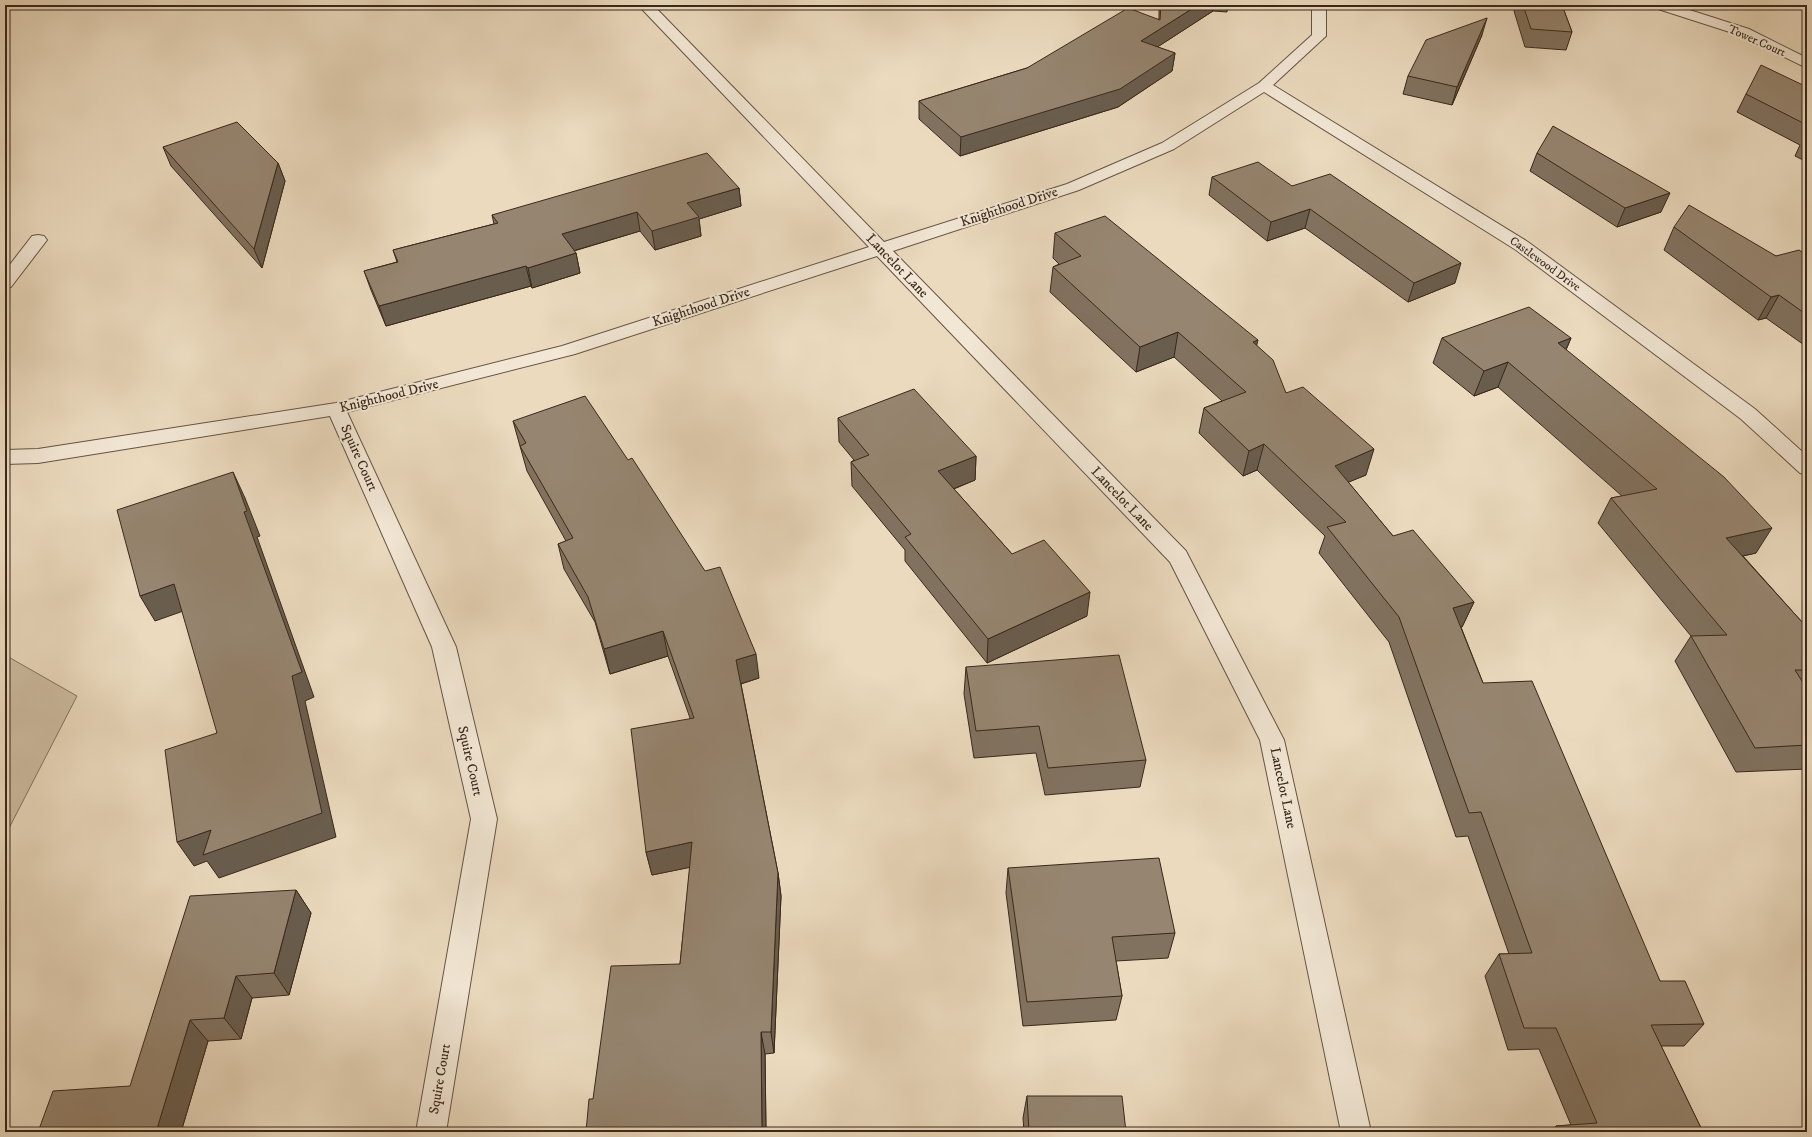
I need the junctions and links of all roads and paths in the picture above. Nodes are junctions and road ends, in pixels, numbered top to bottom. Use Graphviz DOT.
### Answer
graph roads {
  1 [pos="644,5"];
  2 [pos="1319,5"];
  3 [pos="1660,5"];
  4 [pos="1807,64"];
  5 [pos="1264,86"];
  6 [pos="38,240"];
  7 [pos="880,248"];
  8 [pos="5,283"];
  9 [pos="336,409"];
  10 [pos="5,457"];
  11 [pos="1807,468"];
  12 [pos="431,1132"];
  13 [pos="1356,1132"];
  1 -- 7 [label="street, Lancelot Lane"];
  2 -- 5 [label="street, Knighthood Drive"];
  3 -- 4 [label="street, Tower Court"];
  5 -- 7 [label="street, Knighthood Drive"];
  5 -- 11 [label="street, Castlewood Drive"];
  6 -- 8 [label="street"];
  7 -- 9 [label="street, Knighthood Drive"];
  7 -- 13 [label="street, Lancelot Lane"];
  9 -- 10 [label="street, Knighthood Drive"];
  9 -- 12 [label="street, Squire Court"];
}
